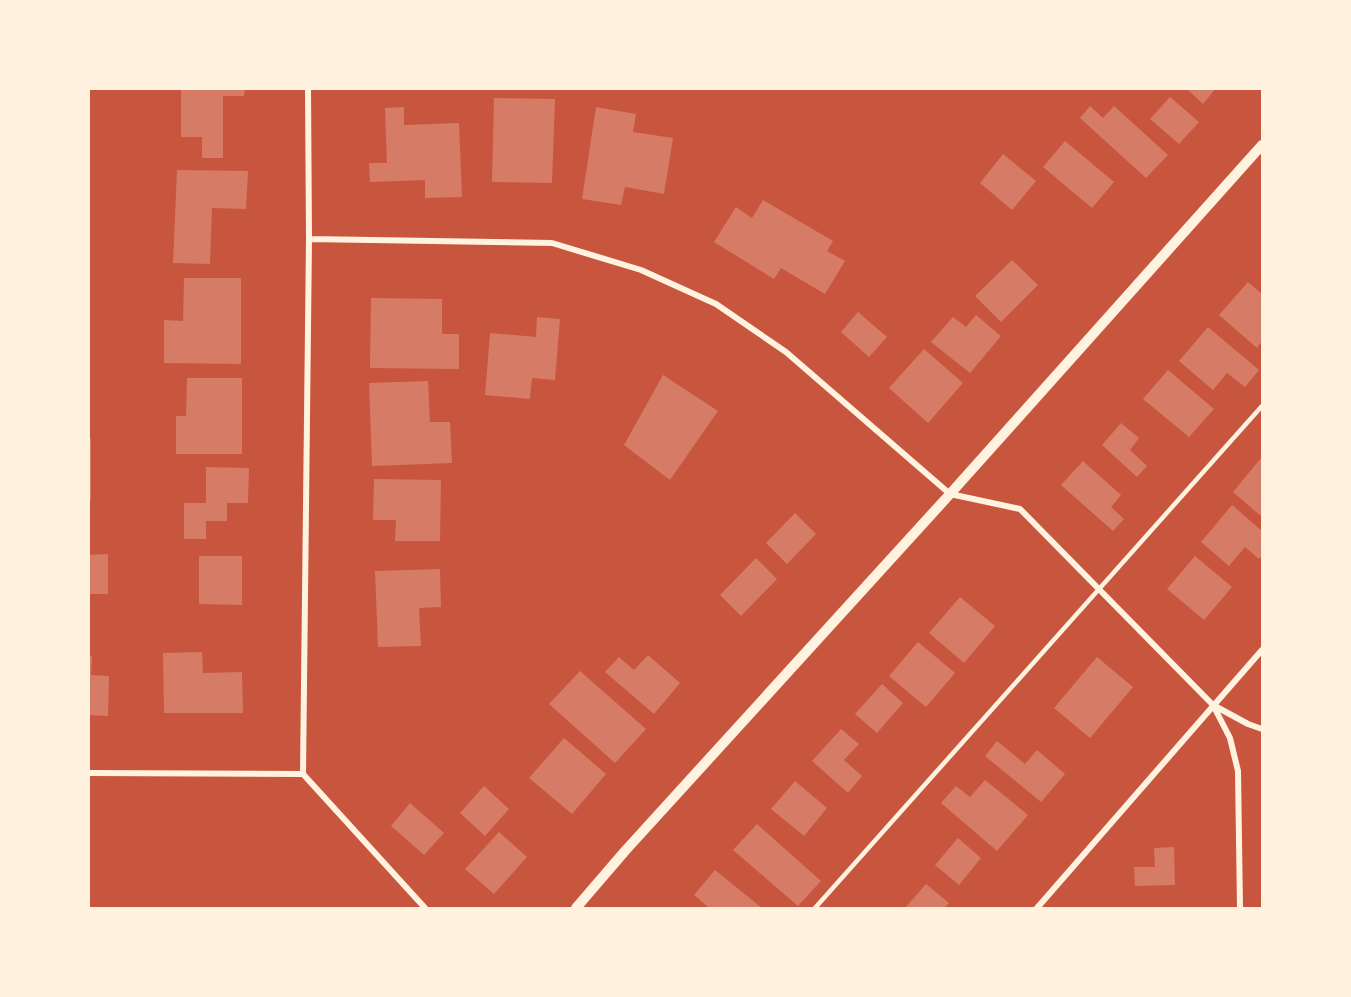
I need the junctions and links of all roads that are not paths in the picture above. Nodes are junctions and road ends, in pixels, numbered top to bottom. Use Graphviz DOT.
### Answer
graph roads {
  1 [pos="308,88"];
  2 [pos="1263,145"];
  3 [pos="309,239"];
  4 [pos="1263,406"];
  5 [pos="950,494"];
  6 [pos="1099,589"];
  7 [pos="1263,650"];
  8 [pos="1213,705"];
  9 [pos="1263,729"];
  10 [pos="88,773"];
  11 [pos="303,774"];
  12 [pos="425,909"];
  13 [pos="576,909"];
  14 [pos="815,909"];
  15 [pos="1036,909"];
  16 [pos="1240,909"];
  1 -- 3 [label="street"];
  2 -- 5 [label="street"];
  3 -- 5 [label="street"];
  3 -- 11 [label="street"];
  4 -- 6 [label="lane"];
  5 -- 6 [label="street"];
  5 -- 13 [label="street"];
  6 -- 8 [label="street"];
  6 -- 14 [label="lane"];
  7 -- 8 [label="street"];
  8 -- 9 [label="street"];
  8 -- 15 [label="street"];
  8 -- 16 [label="street"];
  10 -- 11 [label="street"];
  11 -- 12 [label="street"];
}
